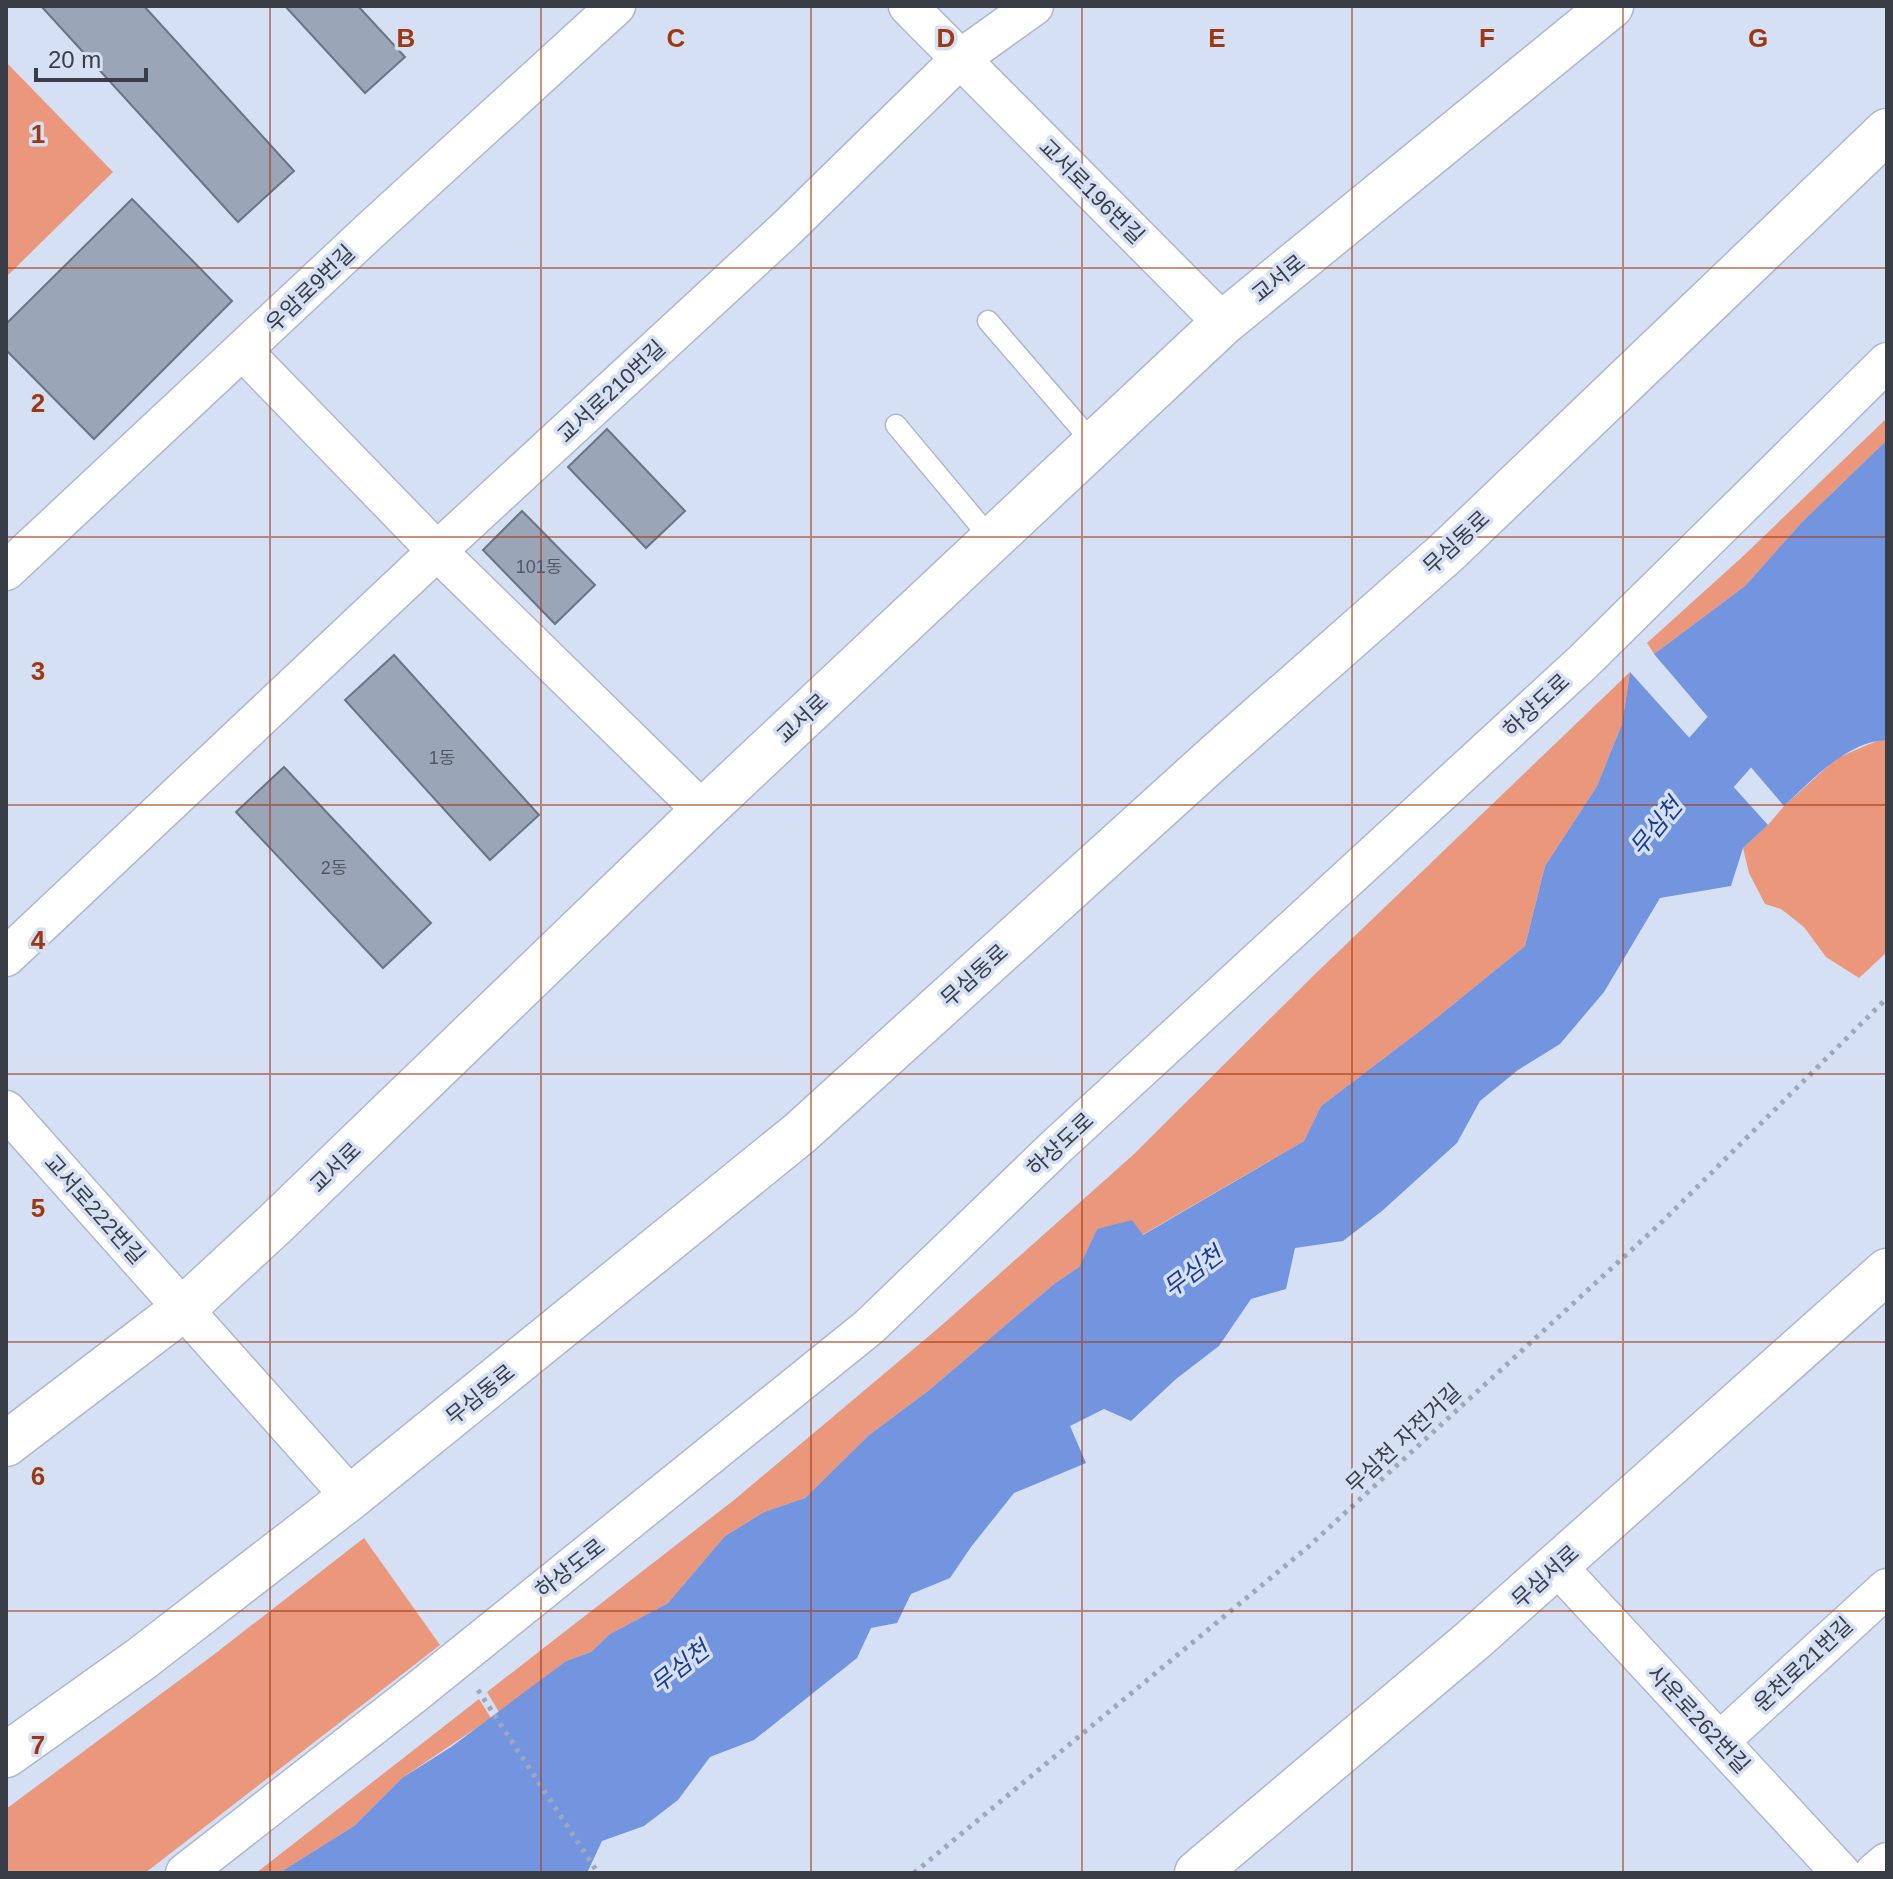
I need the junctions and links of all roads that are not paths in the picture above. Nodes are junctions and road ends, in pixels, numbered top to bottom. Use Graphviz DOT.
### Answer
graph roads {
  1 [pos="616,6"];
  2 [pos="908,6"];
  3 [pos="1034,6"];
  4 [pos="1611,6"];
  5 [pos="960,59"];
  6 [pos="1887,131"];
  7 [pos="988,321"];
  8 [pos="1223,323"];
  9 [pos="243,351"];
  10 [pos="1887,362"];
  11 [pos="896,425"];
  12 [pos="1095,445"];
  13 [pos="992,540"];
  14 [pos="437,551"];
  15 [pos="6,571"];
  16 [pos="703,811"];
  17 [pos="6,957"];
  18 [pos="6,1110"];
  19 [pos="1887,1271"];
  20 [pos="183,1309"];
  21 [pos="6,1444"];
  22 [pos="351,1497"];
  23 [pos="1556,1565"];
  24 [pos="1887,1588"];
  25 [pos="1720,1741"];
  26 [pos="6,1755"];
  27 [pos="1887,1862"];
  28 [pos="185,1873"];
  29 [pos="1197,1873"];
  30 [pos="1841,1873"];
  31 [pos="1874,1873"];
  1 -- 9 [label="street, 우암로9번길"];
  2 -- 5 [label="street, 교서로196번길"];
  3 -- 5 [label="street"];
  4 -- 8 [label="street, 교서로"];
  5 -- 8 [label="street, 교서로196번길"];
  5 -- 14 [label="street, 교서로210번길"];
  6 -- 22 [label="street, 무심동로"];
  7 -- 12 [label="lane"];
  8 -- 12 [label="street, 교서로"];
  9 -- 14 [label="street"];
  9 -- 15 [label="street, 우암로9번길"];
  10 -- 28 [label="street, 하상도로"];
  11 -- 13 [label="lane"];
  12 -- 13 [label="street, 교서로"];
  13 -- 16 [label="street, 교서로"];
  14 -- 16 [label="street"];
  14 -- 17 [label="street, 교서로210번길"];
  16 -- 20 [label="street, 교서로"];
  18 -- 20 [label="street, 교서로222번길"];
  19 -- 23 [label="street, 무심서로"];
  20 -- 21 [label="street, 교서로"];
  20 -- 22 [label="street, 교서로222번길"];
  22 -- 26 [label="street, 무심동로"];
  23 -- 25 [label="street, 사운로262번길"];
  23 -- 29 [label="street, 무심서로"];
  24 -- 25 [label="street, 운천로21번길"];
  25 -- 30 [label="street, 사운로262번길"];
  27 -- 31 [label="street"];
}
